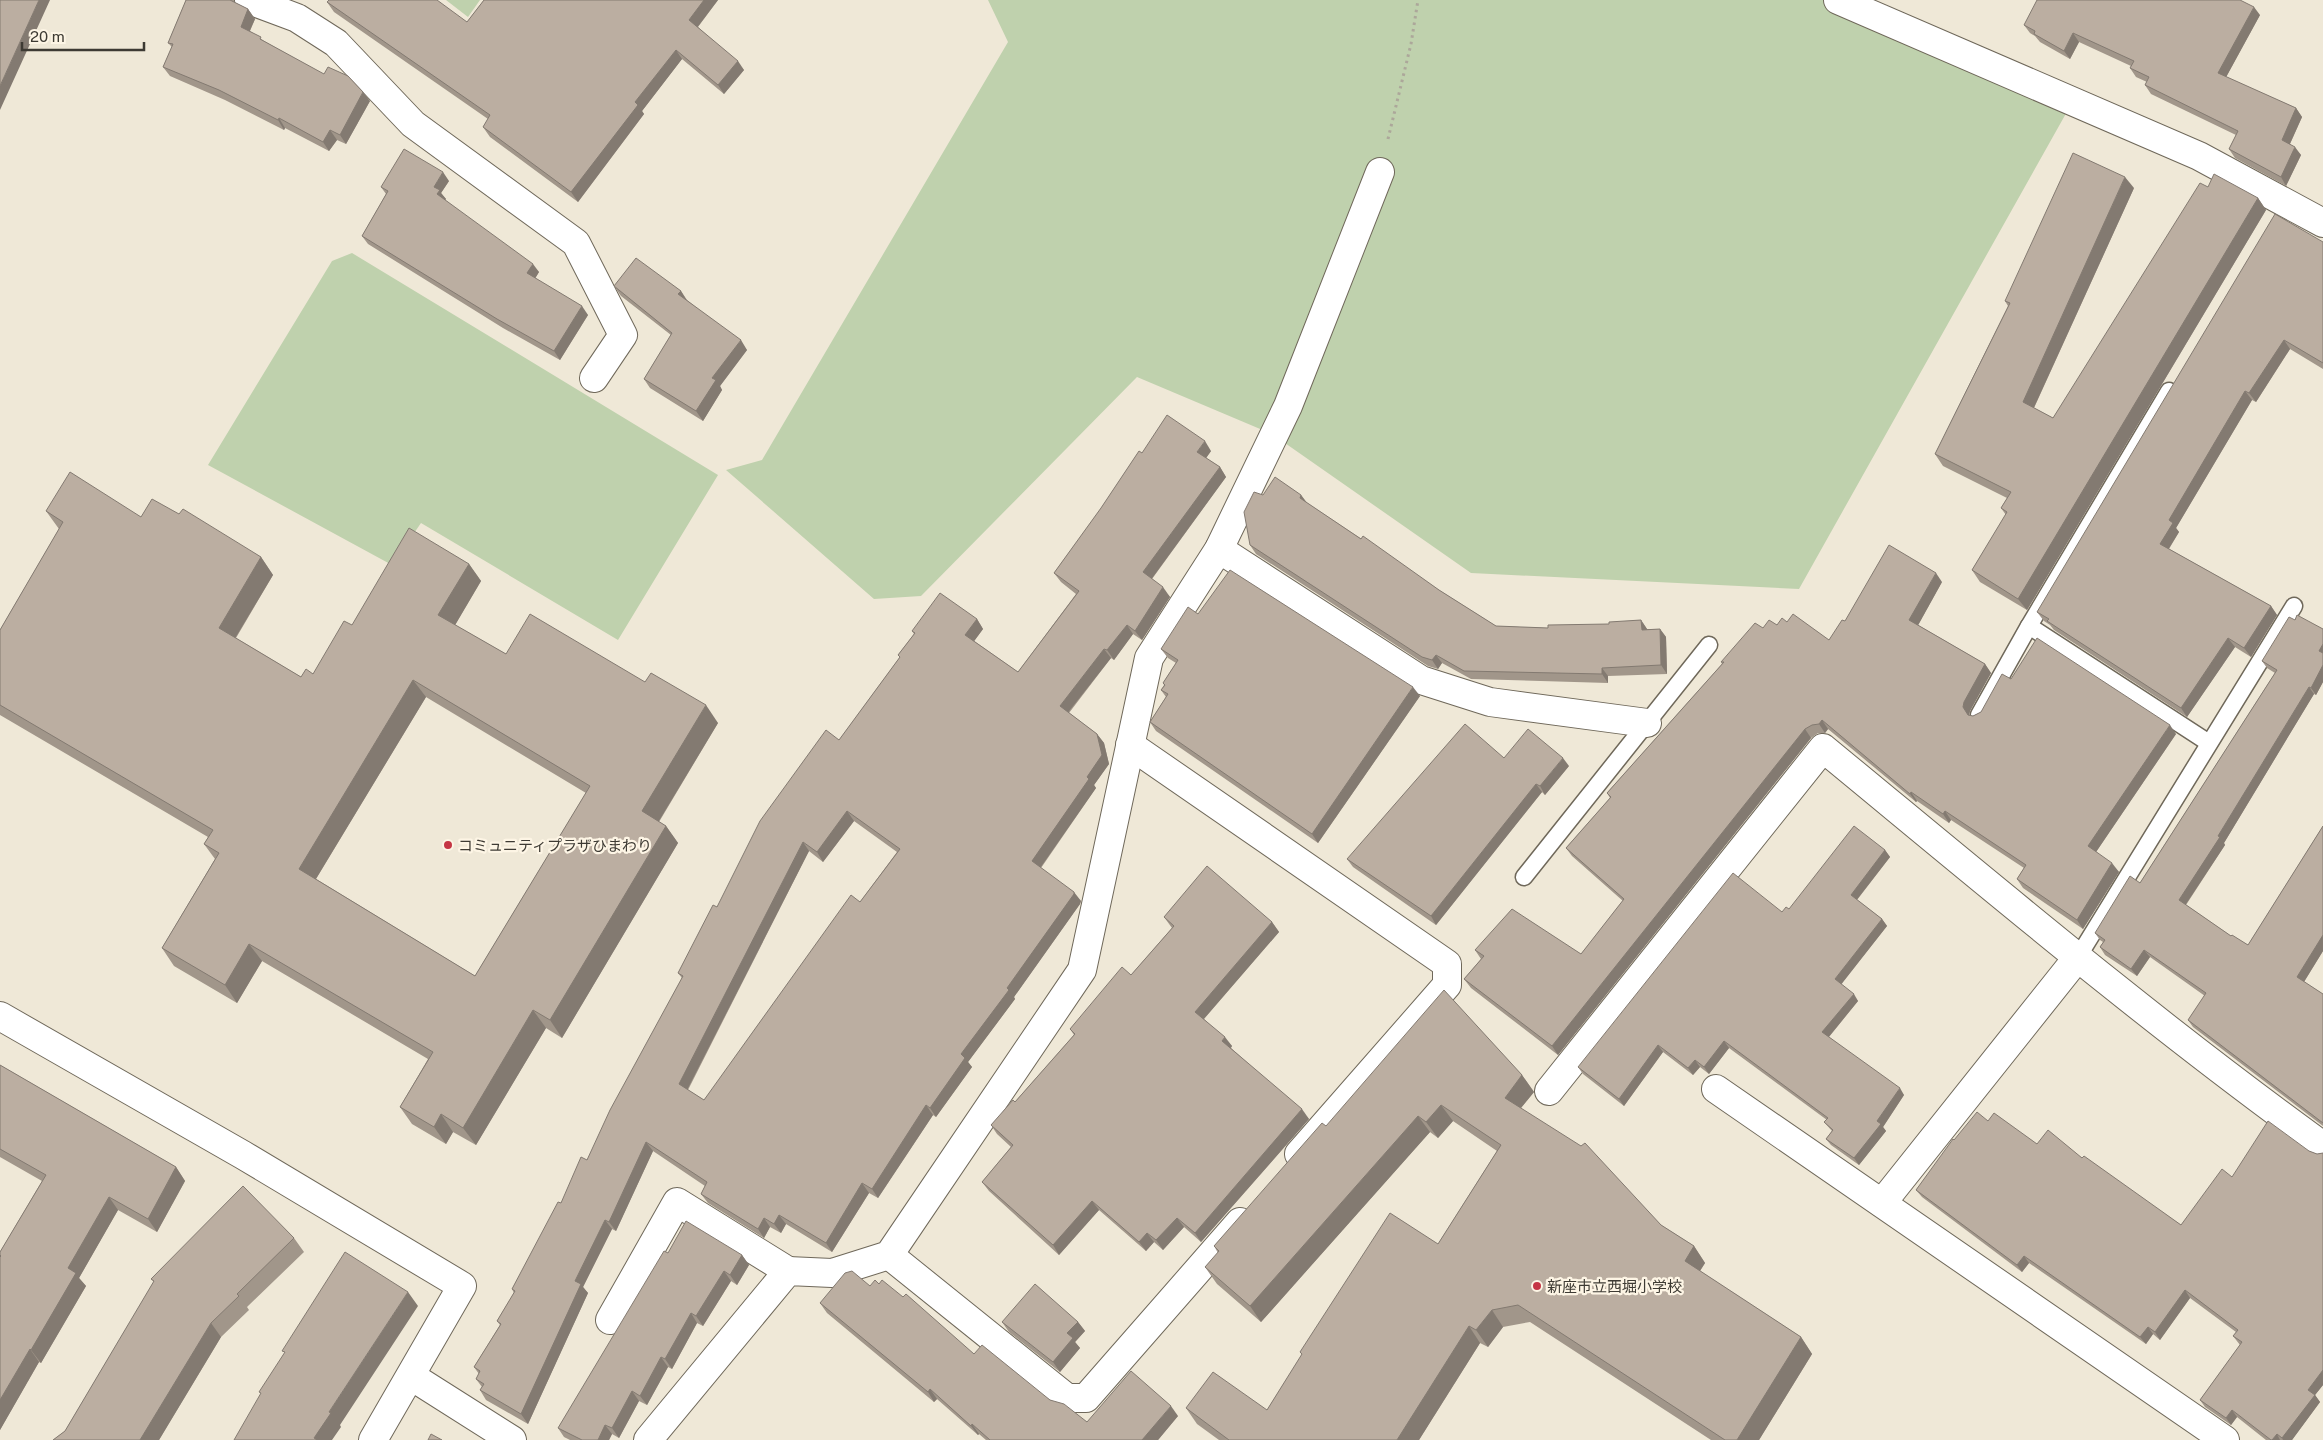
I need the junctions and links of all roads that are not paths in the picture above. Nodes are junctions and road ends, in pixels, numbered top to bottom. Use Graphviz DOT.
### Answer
graph roads {
  1 [pos="249,0"];
  2 [pos="1838,0"];
  3 [pos="1380,172"];
  4 [pos="2323,223"];
  5 [pos="594,378"];
  6 [pos="2176,380"];
  7 [pos="1219,549"];
  8 [pos="2294,606"];
  9 [pos="2028,626"];
  10 [pos="1709,645"];
  11 [pos="1979,715"];
  12 [pos="1647,723"];
  13 [pos="2210,743"];
  14 [pos="1130,744"];
  15 [pos="1524,877"];
  16 [pos="2078,957"];
  17 [pos="0,1016"];
  18 [pos="1549,1090"];
  19 [pos="1716,1090"];
  20 [pos="2323,1146"];
  21 [pos="1283,1173"];
  22 [pos="1257,1203"];
  23 [pos="1882,1203"];
  24 [pos="889,1255"];
  25 [pos="788,1271"];
  26 [pos="610,1320"];
  27 [pos="411,1376"];
  28 [pos="373,1440"];
  29 [pos="512,1440"];
  30 [pos="648,1440"];
  31 [pos="2225,1440"];
  1 -- 5 [label="street"];
  2 -- 4 [label="street"];
  3 -- 7 [label="street"];
  6 -- 9 [label="lane"];
  7 -- 12 [label="street"];
  7 -- 14 [label="street"];
  8 -- 13 [label="lane"];
  9 -- 11 [label="lane"];
  9 -- 13 [label="lane"];
  10 -- 12 [label="lane"];
  12 -- 15 [label="lane"];
  13 -- 16 [label="lane"];
  14 -- 21 [label="street"];
  14 -- 24 [label="street"];
  16 -- 18 [label="street"];
  16 -- 20 [label="street"];
  16 -- 23 [label="street"];
  17 -- 27 [label="street"];
  19 -- 23 [label="street"];
  22 -- 24 [label="street"];
  23 -- 31 [label="street"];
  24 -- 25 [label="street"];
  25 -- 26 [label="street"];
  25 -- 30 [label="street"];
  27 -- 28 [label="street"];
  27 -- 29 [label="street"];
}
